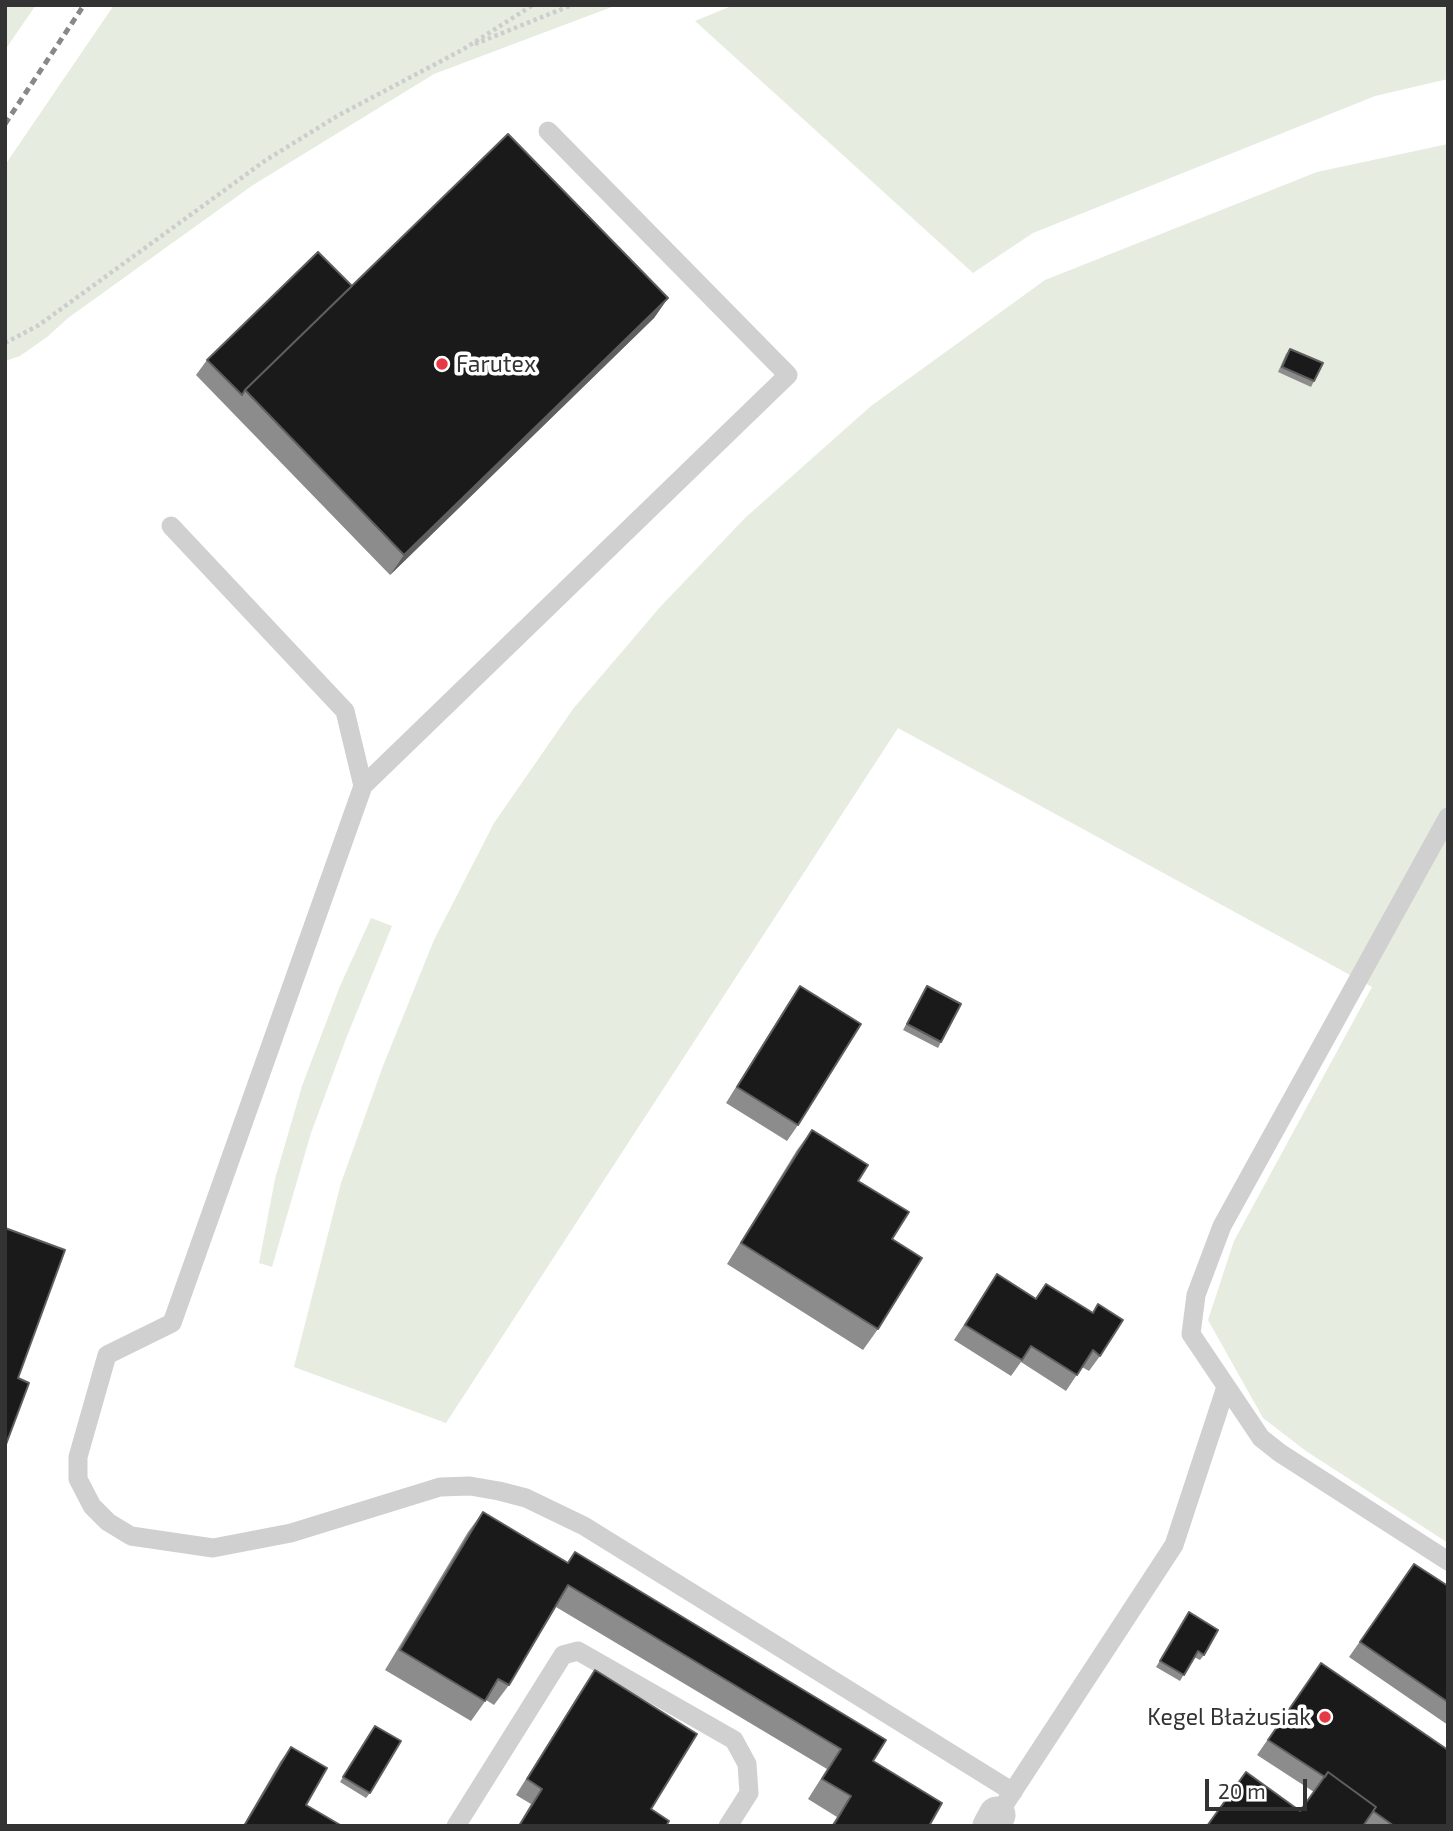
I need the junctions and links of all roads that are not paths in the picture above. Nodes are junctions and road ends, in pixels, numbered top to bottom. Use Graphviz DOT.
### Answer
graph roads {
  1 [pos="548,131"];
  2 [pos="171,526"];
  3 [pos="363,786"];
  4 [pos="1448,817"];
  5 [pos="1226,1387"];
  6 [pos="1448,1561"];
  7 [pos="1000,1811"];
  8 [pos="456,1826"];
  9 [pos="728,1826"];
  1 -- 3 [label="lane"];
  2 -- 3 [label="lane"];
  3 -- 7 [label="lane"];
  4 -- 5 [label="lane"];
  5 -- 6 [label="lane"];
  5 -- 7 [label="lane"];
  8 -- 9 [label="lane"];
}
